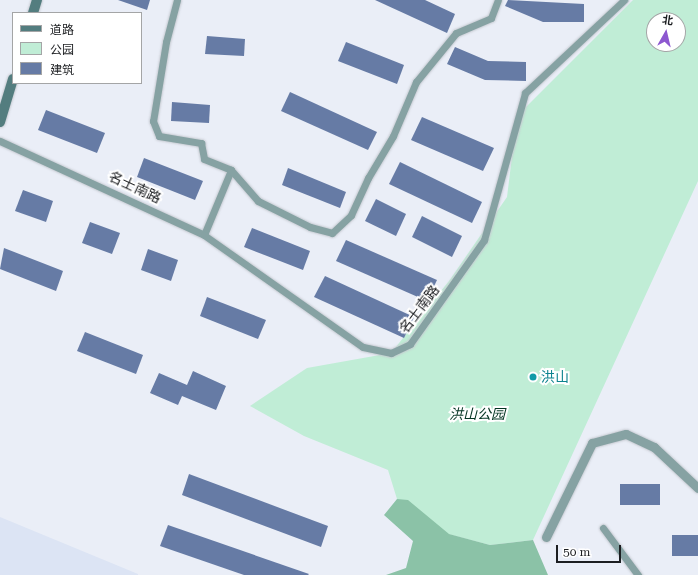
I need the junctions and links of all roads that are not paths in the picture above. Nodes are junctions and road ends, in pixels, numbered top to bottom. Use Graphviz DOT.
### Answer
graph roads {
  1 [pos="37,0"];
  2 [pos="177,0"];
  3 [pos="498,0"];
  4 [pos="624,0"];
  5 [pos="33,12"];
  6 [pos="12,82"];
  7 [pos="0,122"];
  8 [pos="0,141"];
  9 [pos="231,170"];
  10 [pos="204,235"];
  11 [pos="698,488"];
  12 [pos="603,528"];
  13 [pos="546,538"];
  14 [pos="638,575"];
  1 -- 5 [label="main road"];
  2 -- 9 [label="street"];
  3 -- 9 [label="street"];
  4 -- 10 [label="street, 名士南路"];
  6 -- 7 [label="main road"];
  8 -- 10 [label="street, 名士南路"];
  9 -- 10 [label="street"];
  11 -- 13 [label="street"];
  12 -- 14 [label="street"];
}
